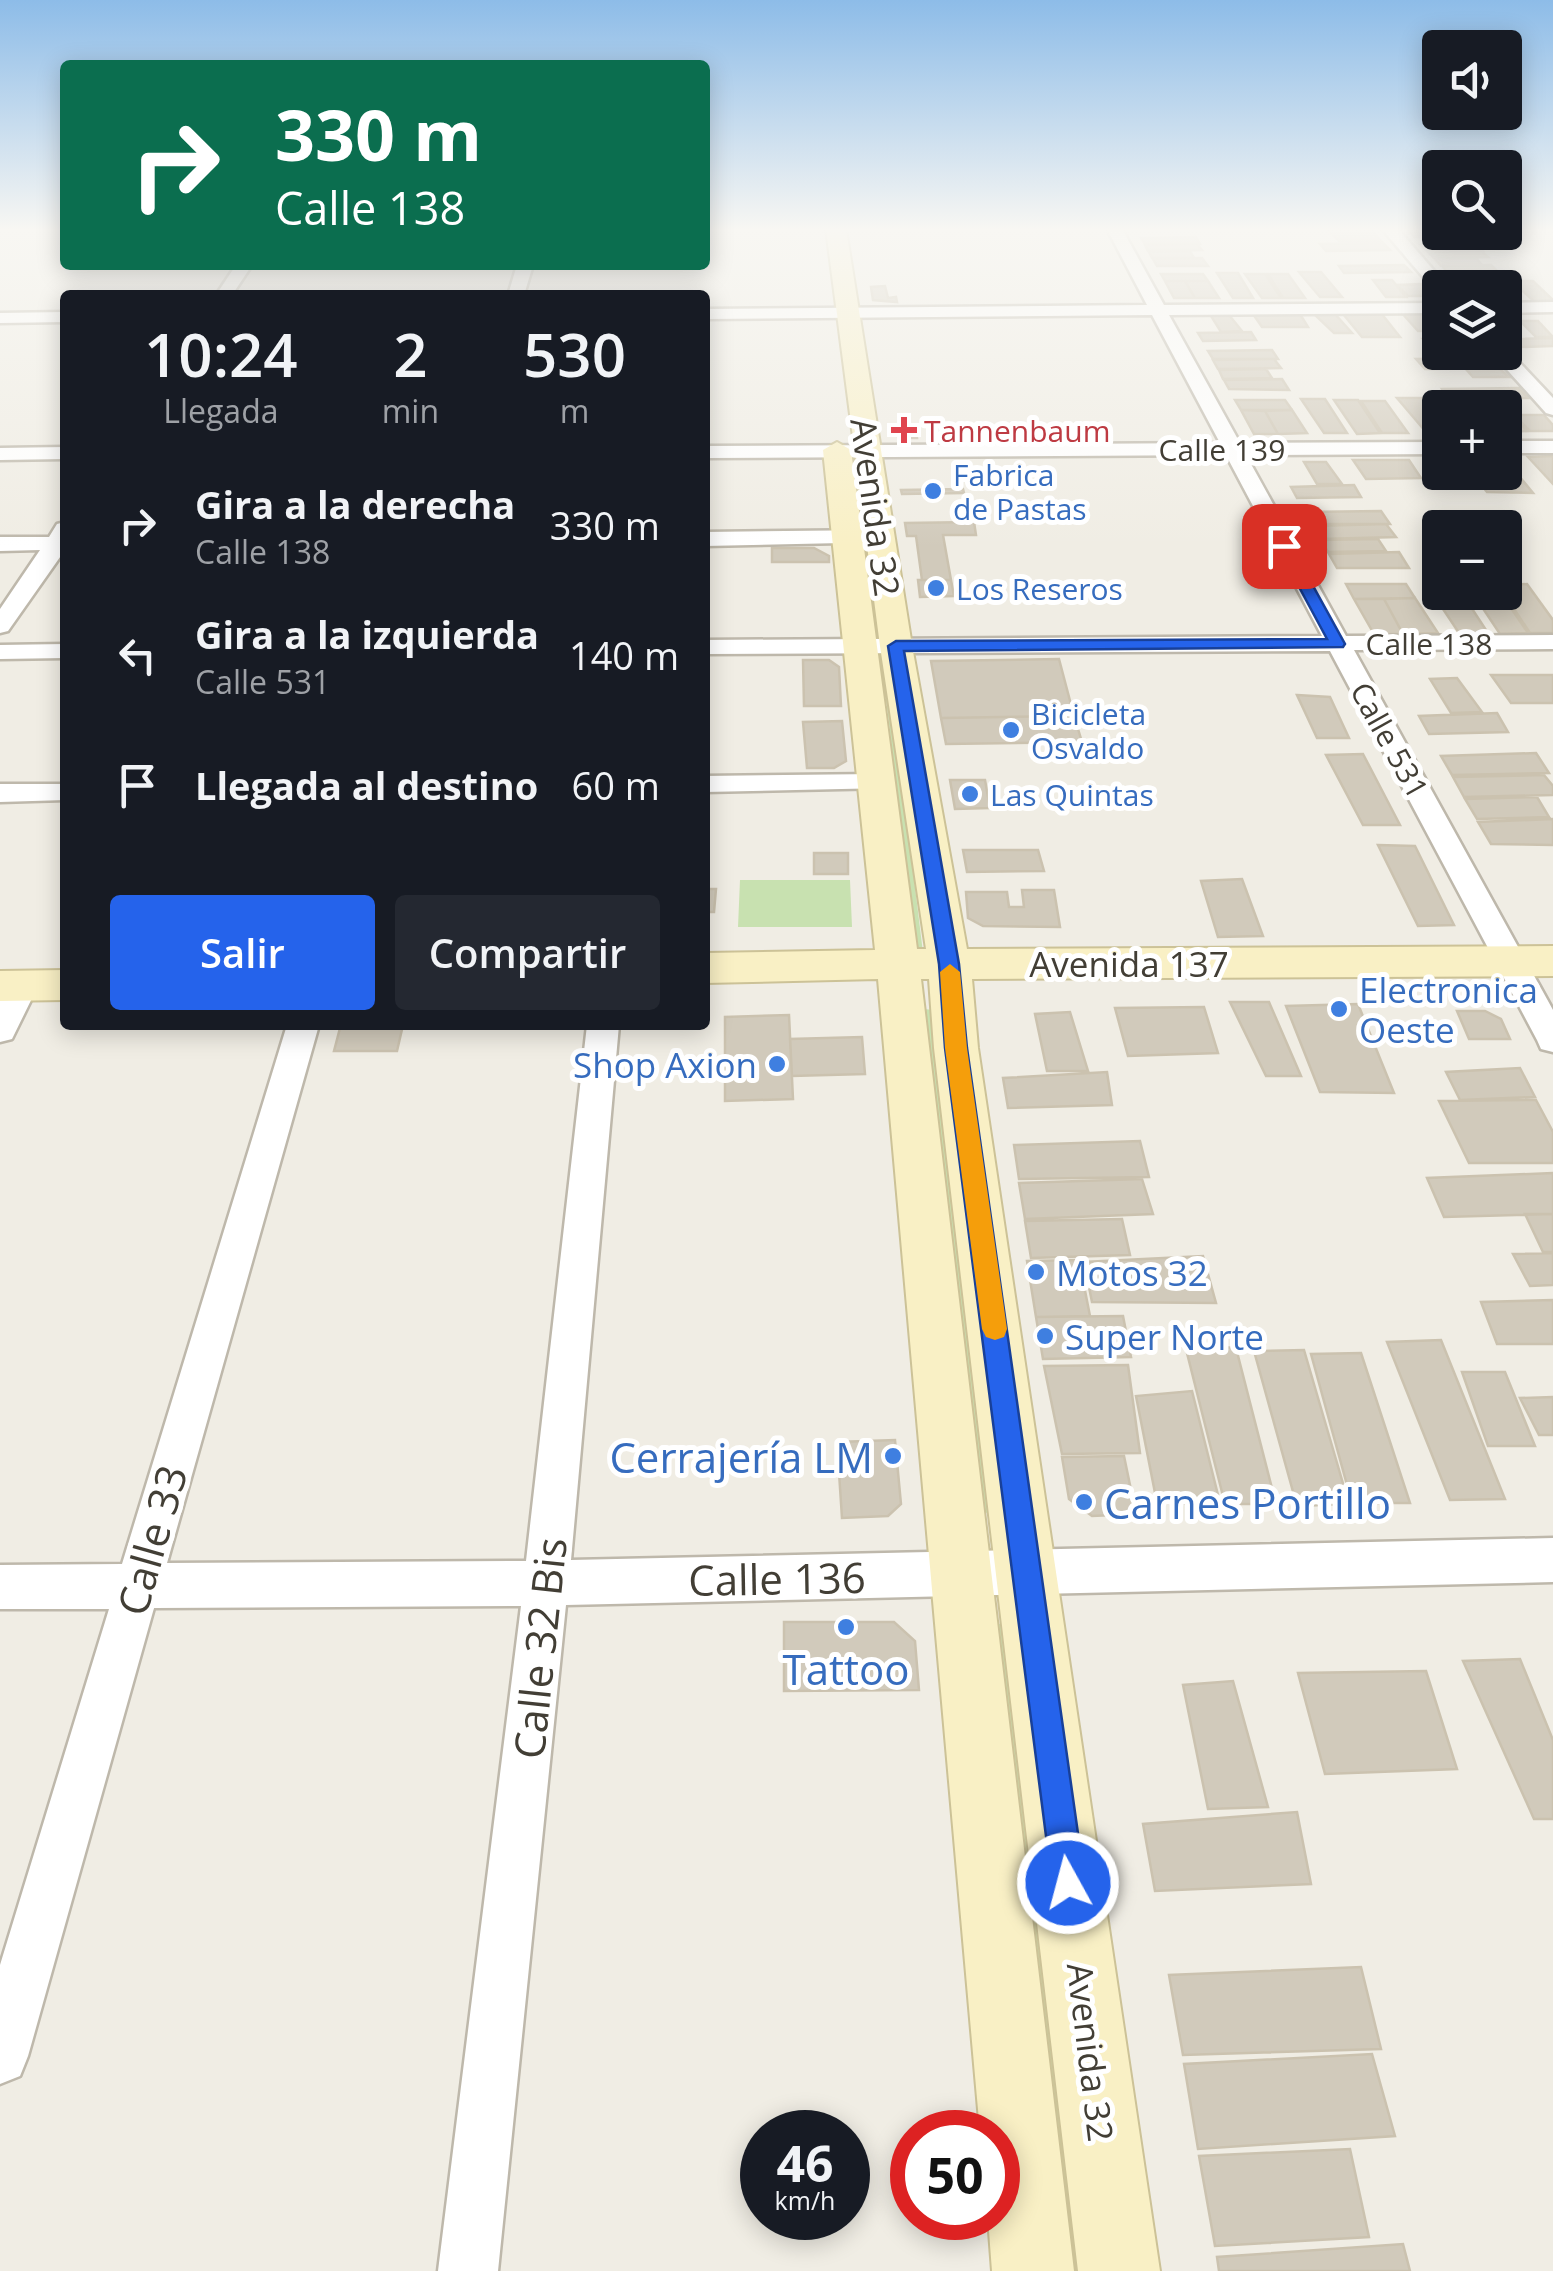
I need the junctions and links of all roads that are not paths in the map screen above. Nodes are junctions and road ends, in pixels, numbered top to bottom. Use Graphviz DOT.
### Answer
graph roads {
  1 [pos="840,335"];
  2 [pos="1170,335"];
  3 [pos="1517,370"];
  4 [pos="1553,409"];
  5 [pos="1553,447"];
  6 [pos="1422,448"];
  7 [pos="1522,448"];
  8 [pos="1231,449"];
  9 [pos="853,451"];
  10 [pos="710,452"];
  11 [pos="0,454"];
  12 [pos="60,454"];
  13 [pos="60,538"];
  14 [pos="846,538"];
  15 [pos="880,538"];
  16 [pos="710,539"];
  17 [pos="60,541"];
  18 [pos="0,544"];
  19 [pos="0,626"];
  20 [pos="1553,642"];
  21 [pos="1337,644"];
  22 [pos="862,646"];
  23 [pos="896,646"];
  24 [pos="710,647"];
  25 [pos="0,652"];
  26 [pos="60,652"];
  27 [pos="877,782"];
  28 [pos="710,784"];
  29 [pos="60,792"];
  30 [pos="0,793"];
  31 [pos="1511,960"];
  32 [pos="1553,961"];
  33 [pos="924,964"];
  34 [pos="710,968"];
  35 [pos="60,984"];
  36 [pos="11,986"];
  37 [pos="0,1030"];
  38 [pos="302,1030"];
  39 [pos="602,1030"];
  40 [pos="1553,1040"];
  41 [pos="1553,1560"];
  42 [pos="1028,1572"];
  43 [pos="961,1574"];
  44 [pos="546,1583"];
  45 [pos="138,1584"];
  46 [pos="0,1587"];
  47 [pos="0,2056"];
  48 [pos="468,2271"];
  49 [pos="1033,2271"];
  50 [pos="1119,2271"];
  1 -- 9 [label="main road, Avenida 32"];
  2 -- 8 [label="street, Calle 531"];
  3 -- 4 [label="street"];
  5 -- 7 [label="street"];
  6 -- 8 [label="street, Calle 139"];
  8 -- 9 [label="street, Calle 139"];
  8 -- 21 [label="street, Calle 531"];
  9 -- 10 [label="street, Calle 139"];
  9 -- 14 [label="main road, Avenida 32"];
  9 -- 15 [label="main road, Avenida 32"];
  11 -- 12 [label="street"];
  13 -- 18 [label="street"];
  14 -- 15 [label="street"];
  14 -- 16 [label="street"];
  14 -- 22 [label="main road, Avenida 32"];
  15 -- 23 [label="main road, Avenida 32"];
  17 -- 19 [label="street"];
  20 -- 21 [label="street, Calle 138"];
  21 -- 23 [label="street, Calle 138"];
  21 -- 31 [label="street, Calle 531"];
  22 -- 23 [label="street, Calle 138"];
  22 -- 24 [label="street, Calle 138"];
  22 -- 27 [label="main road, Avenida 32"];
  23 -- 33 [label="main road, Avenida 32"];
  25 -- 26 [label="street"];
  27 -- 28 [label="street"];
  27 -- 33 [label="main road, Avenida 32"];
  29 -- 30 [label="street"];
  31 -- 32 [label="main road, Avenida 137"];
  31 -- 33 [label="main road, Avenida 137"];
  31 -- 40 [label="street, Calle 531"];
  33 -- 34 [label="main road, Avenida 137"];
  33 -- 42 [label="main road, Avenida 32"];
  33 -- 43 [label="main road, Avenida 32"];
  35 -- 36 [label="main road"];
  36 -- 37 [label="street"];
  38 -- 45 [label="street, Calle 33"];
  39 -- 44 [label="street, Calle 32 Bis"];
  41 -- 42 [label="street, Calle 136"];
  42 -- 43 [label="street, Calle 136"];
  42 -- 50 [label="main road, Avenida 32"];
  43 -- 44 [label="street, Calle 136"];
  43 -- 49 [label="main road, Avenida 32"];
  44 -- 45 [label="street, Calle 136"];
  44 -- 48 [label="street, Calle 32 Bis"];
  45 -- 46 [label="street, Calle 136"];
  45 -- 47 [label="street, Calle 33"];
}
